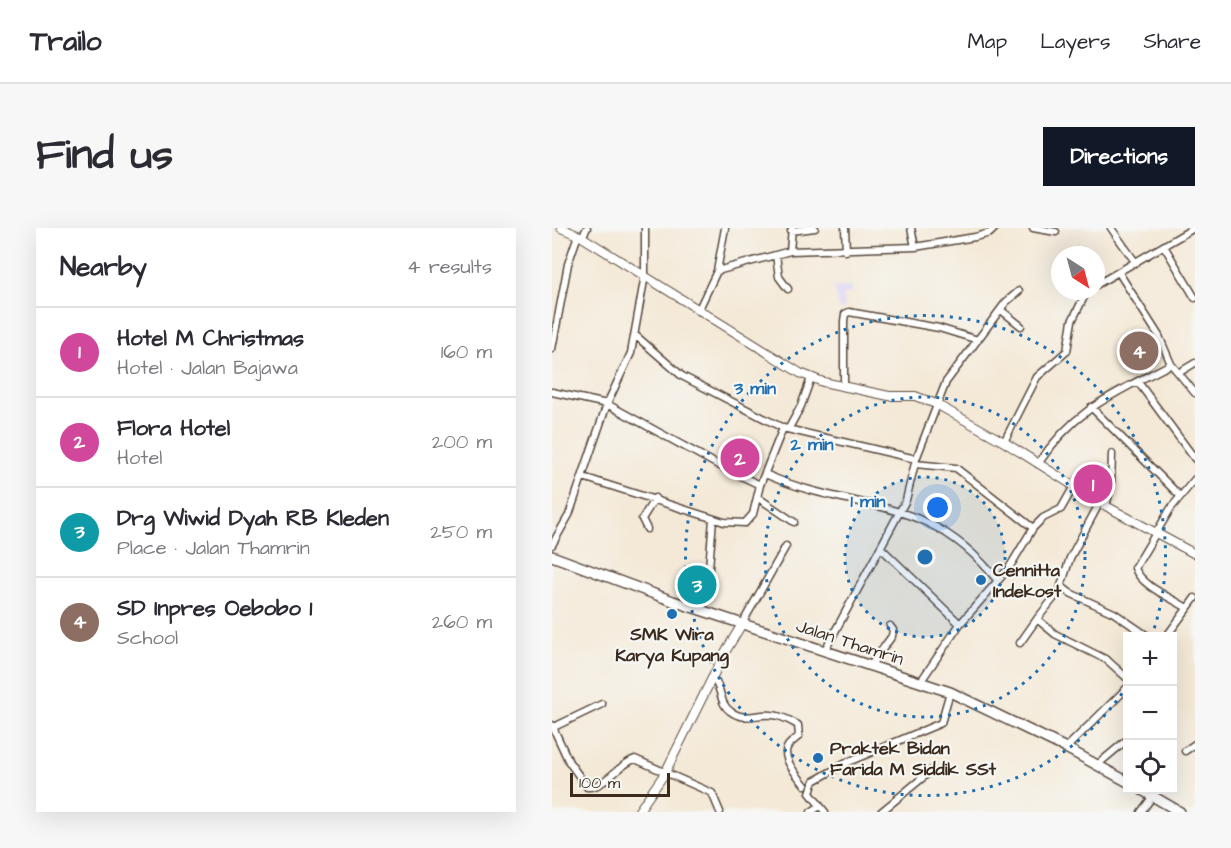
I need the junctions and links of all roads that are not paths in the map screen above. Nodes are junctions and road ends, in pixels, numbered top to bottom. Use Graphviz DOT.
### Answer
graph roads {
  1 [pos="561,228"];
  2 [pos="587,228"];
  3 [pos="645,228"];
  4 [pos="725,228"];
  5 [pos="815,228"];
  6 [pos="845,228"];
  7 [pos="911,228"];
  8 [pos="995,228"];
  9 [pos="1032,228"];
  10 [pos="1111,228"];
  11 [pos="1194,228"];
  12 [pos="791,230"];
  13 [pos="1185,230"];
  14 [pos="1056,232"];
  15 [pos="580,236"];
  16 [pos="1164,246"];
  17 [pos="915,247"];
  18 [pos="790,251"];
  19 [pos="846,251"];
  20 [pos="776,255"];
  21 [pos="1136,263"];
  22 [pos="717,272"];
  23 [pos="1119,273"];
  24 [pos="645,275"];
  25 [pos="1105,280"];
  26 [pos="788,290"];
  27 [pos="1019,291"];
  28 [pos="1195,298"];
  29 [pos="1082,300"];
  30 [pos="1001,310"];
  31 [pos="698,311"];
  32 [pos="1021,326"];
  33 [pos="635,335"];
  34 [pos="978,340"];
  35 [pos="552,350"];
  36 [pos="1195,363"];
  37 [pos="1171,364"];
  38 [pos="1180,372"];
  39 [pos="811,378"];
  40 [pos="1138,382"];
  41 [pos="844,386"];
  42 [pos="552,392"];
  43 [pos="1195,393"];
  44 [pos="607,404"];
  45 [pos="936,404"];
  46 [pos="1091,407"];
  47 [pos="786,428"];
  48 [pos="1004,442"];
  49 [pos="1112,454"];
  50 [pos="1195,459"];
  51 [pos="916,462"];
  52 [pos="1038,464"];
  53 [pos="765,474"];
  54 [pos="583,477"];
  55 [pos="1195,479"];
  56 [pos="760,485"];
  57 [pos="1074,486"];
  58 [pos="1180,496"];
  59 [pos="757,497"];
  60 [pos="655,498"];
  61 [pos="1103,504"];
  62 [pos="901,511"];
  63 [pos="713,519"];
  64 [pos="794,522"];
  65 [pos="1033,528"];
  66 [pos="647,529"];
  67 [pos="1155,532"];
  68 [pos="552,544"];
  69 [pos="786,546"];
  70 [pos="881,548"];
  71 [pos="1195,554"];
  72 [pos="552,556"];
  73 [pos="997,580"];
  74 [pos="1062,588"];
  75 [pos="1195,598"];
  76 [pos="1187,608"];
  77 [pos="702,610"];
  78 [pos="1037,619"];
  79 [pos="742,624"];
  80 [pos="960,624"];
  81 [pos="890,626"];
  82 [pos="1143,632"];
  83 [pos="1169,632"];
  84 [pos="1020,643"];
  85 [pos="825,650"];
  86 [pos="871,665"];
  87 [pos="1123,675"];
  88 [pos="712,678"];
  89 [pos="921,681"];
  90 [pos="950,692"];
  91 [pos="1123,692"];
  92 [pos="602,704"];
  93 [pos="553,729"];
  94 [pos="1127,740"];
  95 [pos="1195,744"];
  96 [pos="1066,748"];
  97 [pos="1185,751"];
  98 [pos="1097,765"];
  99 [pos="932,770"];
  100 [pos="665,773"];
  101 [pos="1123,779"];
  102 [pos="805,785"];
  103 [pos="1150,794"];
  104 [pos="1153,796"];
  105 [pos="820,806"];
  106 [pos="638,812"];
  107 [pos="720,812"];
  108 [pos="811,812"];
  109 [pos="825,812"];
  110 [pos="882,812"];
  111 [pos="1141,812"];
  112 [pos="1180,812"];
  1 -- 15 [label="street"];
  2 -- 15 [label="street"];
  3 -- 24 [label="street"];
  4 -- 22 [label="street"];
  5 -- 12 [label="street"];
  6 -- 19 [label="street"];
  7 -- 17 [label="street"];
  8 -- 17 [label="street"];
  9 -- 14 [label="street"];
  10 -- 21 [label="street"];
  11 -- 13 [label="street"];
  12 -- 18 [label="street"];
  13 -- 16 [label="street"];
  15 -- 24 [label="street"];
  15 -- 35 [label="street"];
  16 -- 21 [label="street"];
  16 -- 28 [label="street"];
  17 -- 19 [label="street"];
  18 -- 19 [label="street"];
  18 -- 20 [label="street"];
  20 -- 22 [label="street"];
  20 -- 26 [label="street"];
  21 -- 23 [label="street"];
  22 -- 31 [label="street"];
  23 -- 25 [label="street"];
  23 -- 37 [label="street"];
  24 -- 31 [label="street"];
  24 -- 33 [label="street"];
  27 -- 30 [label="street"];
  29 -- 48 [label="street"];
  30 -- 32 [label="street"];
  30 -- 34 [label="street"];
  31 -- 39 [label="street"];
  33 -- 44 [label="street"];
  33 -- 47 [label="street"];
  34 -- 41 [label="street"];
  34 -- 45 [label="street"];
  36 -- 38 [label="street"];
  37 -- 38 [label="street"];
  37 -- 40 [label="street"];
  38 -- 43 [label="street"];
  39 -- 41 [label="street"];
  39 -- 47 [label="street"];
  40 -- 46 [label="street"];
  40 -- 50 [label="street"];
  41 -- 45 [label="street"];
  42 -- 44 [label="street"];
  44 -- 54 [label="street"];
  44 -- 56 [label="street"];
  45 -- 48 [label="street"];
  45 -- 51 [label="street"];
  46 -- 52 [label="street"];
  46 -- 58 [label="street"];
  47 -- 51 [label="street"];
  47 -- 53 [label="street"];
  48 -- 52 [label="street"];
  49 -- 61 [label="street"];
  51 -- 62 [label="street"];
  51 -- 65 [label="street"];
  52 -- 57 [label="street"];
  53 -- 56 [label="street"];
  53 -- 62 [label="street"];
  54 -- 60 [label="street"];
  54 -- 68 [label="street"];
  55 -- 58 [label="street"];
  56 -- 59 [label="street"];
  57 -- 61 [label="street"];
  57 -- 65 [label="street"];
  58 -- 67 [label="street"];
  59 -- 63 [label="street"];
  59 -- 64 [label="street"];
  60 -- 63 [label="street"];
  60 -- 66 [label="street"];
  61 -- 67 [label="street"];
  61 -- 74 [label="street"];
  62 -- 70 [label="street"];
  62 -- 73 [label="street"];
  63 -- 77 [label="street"];
  65 -- 73 [label="street"];
  67 -- 71 [label="street"];
  67 -- 76 [label="street"];
  69 -- 79 [label="street"];
  70 -- 80 [label="street"];
  70 -- 85 [label="street"];
  72 -- 77 [label="main road, Jalan Thamrin"];
  73 -- 80 [label="street"];
  74 -- 78 [label="street"];
  74 -- 82 [label="street"];
  75 -- 76 [label="street"];
  76 -- 83 [label="street"];
  77 -- 79 [label="main road, Jalan Thamrin"];
  78 -- 84 [label="street"];
  78 -- 87 [label="street"];
  79 -- 85 [label="main road, Jalan Thamrin"];
  79 -- 88 [label="street"];
  80 -- 89 [label="street"];
  81 -- 86 [label="street"];
  85 -- 86 [label="main road, Jalan Thamrin"];
  86 -- 89 [label="main road, Jalan Thamrin"];
  88 -- 100 [label="street"];
  88 -- 102 [label="street"];
  89 -- 90 [label="main road, Jalan Thamrin"];
  90 -- 96 [label="main road, Jalan Thamrin"];
  90 -- 105 [label="street"];
  91 -- 96 [label="street"];
  92 -- 93 [label="street"];
  93 -- 100 [label="street"];
  94 -- 98 [label="street"];
  95 -- 97 [label="street"];
  96 -- 98 [label="main road, Jalan Thamrin"];
  98 -- 101 [label="main road, Jalan Thamrin"];
  99 -- 110 [label="street"];
  100 -- 106 [label="street"];
  100 -- 107 [label="street"];
  103 -- 104 [label="main road"];
  104 -- 111 [label="street"];
  104 -- 112 [label="main road"];
  105 -- 108 [label="street"];
  105 -- 109 [label="street"];
}
